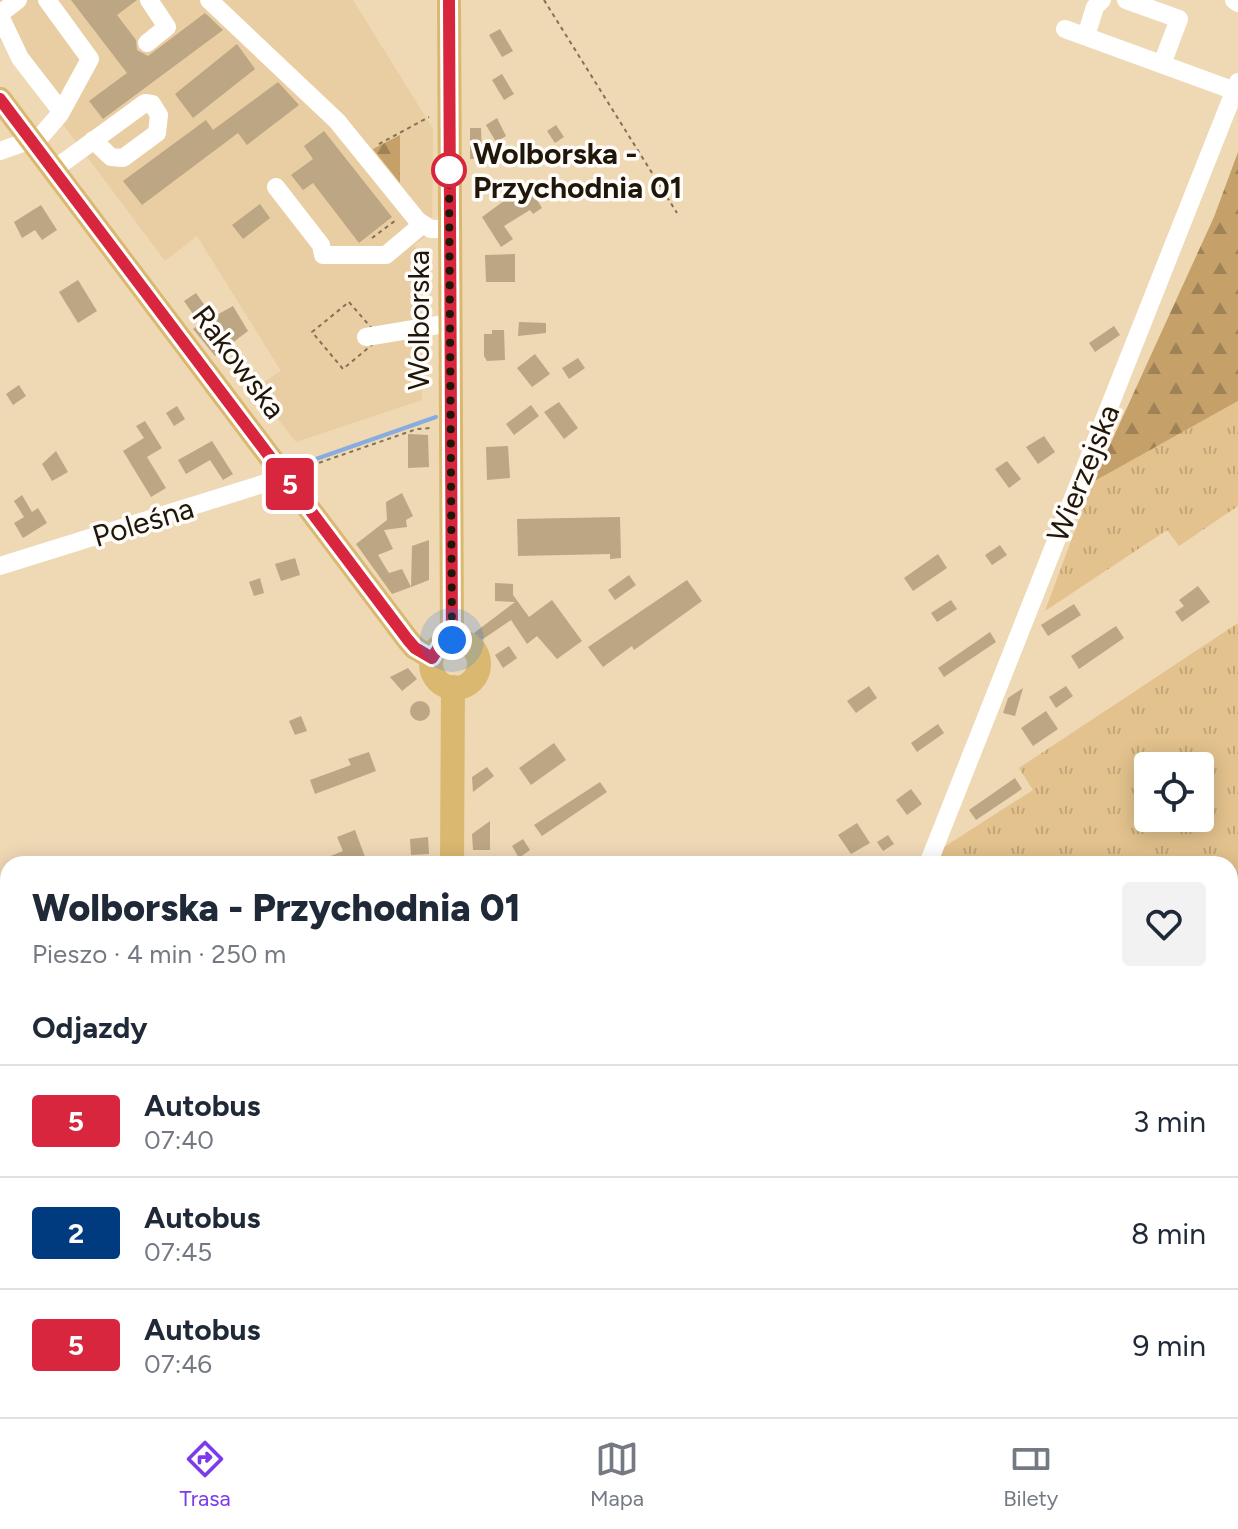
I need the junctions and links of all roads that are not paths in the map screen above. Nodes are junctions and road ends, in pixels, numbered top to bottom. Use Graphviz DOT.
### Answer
graph roads {
  1 [pos="18,0"];
  2 [pos="47,0"];
  3 [pos="149,0"];
  4 [pos="209,0"];
  5 [pos="449,0"];
  6 [pos="1102,0"];
  7 [pos="1126,0"];
  8 [pos="0,15"];
  9 [pos="1065,29"];
  10 [pos="1086,36"];
  11 [pos="147,43"];
  12 [pos="1162,64"];
  13 [pos="1236,86"];
  14 [pos="0,99"];
  15 [pos="61,111"];
  16 [pos="93,140"];
  17 [pos="32,142"];
  18 [pos="0,151"];
  19 [pos="53,170"];
  20 [pos="276,187"];
  21 [pos="423,224"];
  22 [pos="450,229"];
  23 [pos="450,323"];
  24 [pos="372,336"];
  25 [pos="285,477"];
  26 [pos="0,566"];
  27 [pos="452,640"];
  28 [pos="432,658"];
  29 [pos="453,687"];
  30 [pos="452,856"];
  31 [pos="931,856"];
  1 -- 8 [label="street"];
  2 -- 15 [label="street"];
  3 -- 11 [label="street"];
  4 -- 21 [label="street"];
  5 -- 22 [label="main road, Wolborska"];
  6 -- 10 [label="street"];
  7 -- 12 [label="street"];
  8 -- 15 [label="street"];
  9 -- 10 [label="street"];
  10 -- 12 [label="street"];
  12 -- 13 [label="street"];
  13 -- 31 [label="street, Wierzejska"];
  14 -- 17 [label="main road, Rakowska"];
  15 -- 17 [label="street"];
  16 -- 19 [label="street"];
  17 -- 18 [label="street"];
  17 -- 19 [label="main road, Rakowska"];
  19 -- 25 [label="main road, Rakowska"];
  20 -- 21 [label="street"];
  21 -- 22 [label="street"];
  22 -- 23 [label="main road, Wolborska"];
  23 -- 24 [label="street"];
  23 -- 27 [label="main road, Wolborska"];
  25 -- 26 [label="street, Poleśna"];
  25 -- 28 [label="main road, Rakowska"];
  27 -- 28 [label="main road"];
  27 -- 29 [label="main road"];
  28 -- 29 [label="main road"];
  29 -- 30 [label="main road"];
}
